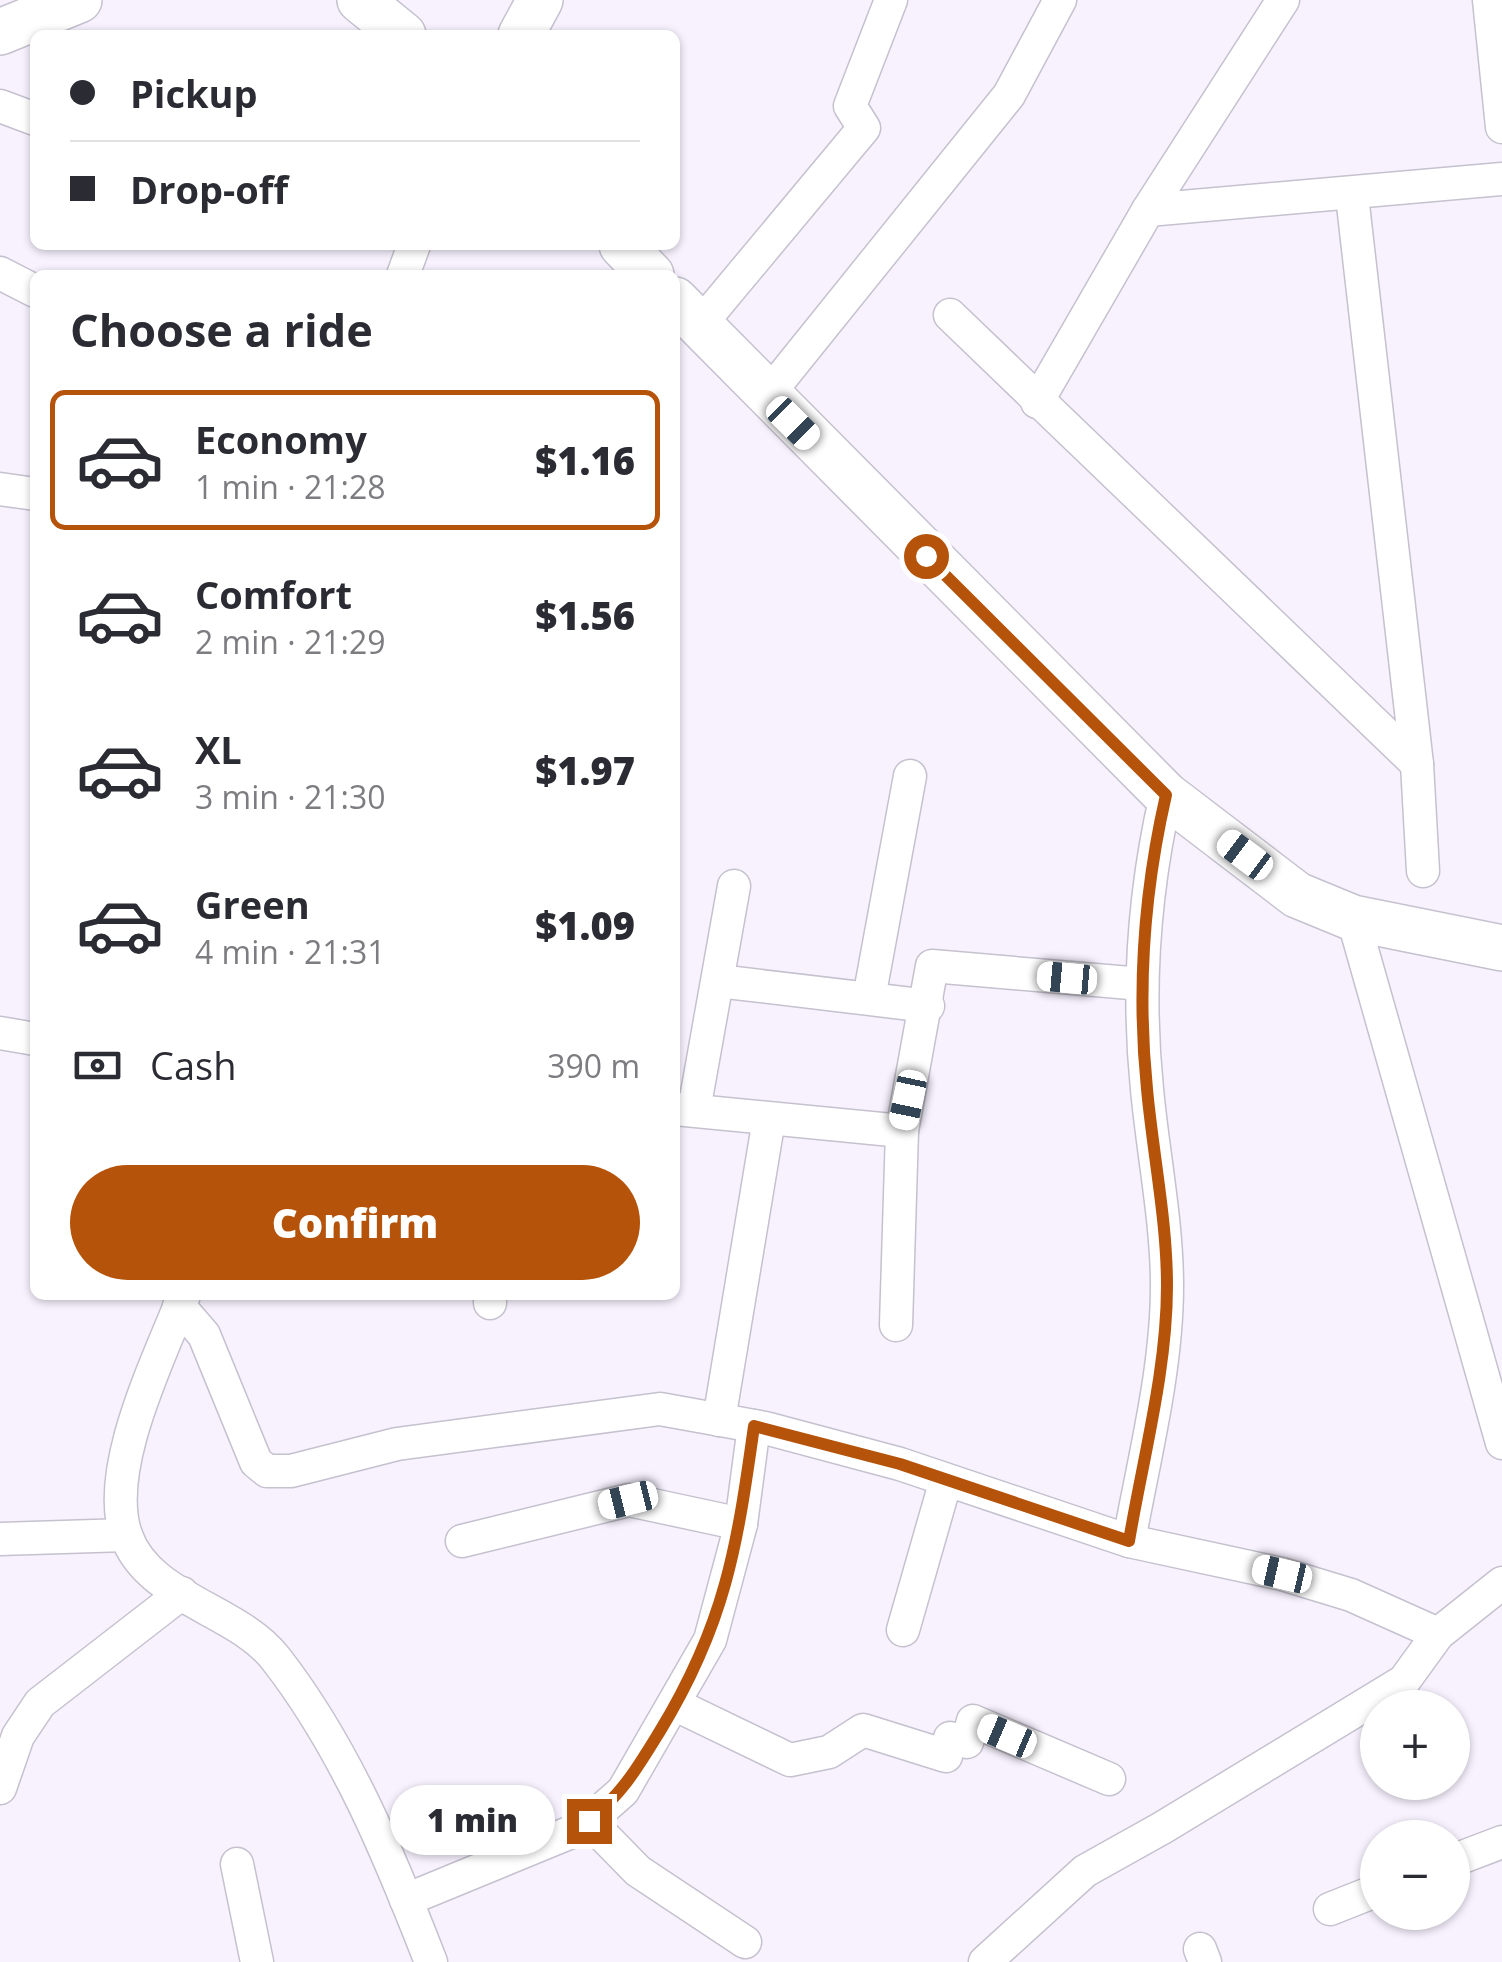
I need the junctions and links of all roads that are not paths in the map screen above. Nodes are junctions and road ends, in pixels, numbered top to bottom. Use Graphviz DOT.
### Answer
graph roads {
  1 [pos="78,0"];
  2 [pos="360,0"];
  3 [pos="540,0"];
  4 [pos="891,0"];
  5 [pos="1060,0"];
  6 [pos="1284,0"];
  7 [pos="1489,0"];
  8 [pos="397,30"];
  9 [pos="524,30"];
  10 [pos="0,32"];
  11 [pos="0,106"];
  12 [pos="30,117"];
  13 [pos="1502,127"];
  14 [pos="1502,179"];
  15 [pos="1352,196"];
  16 [pos="1148,210"];
  17 [pos="627,250"];
  18 [pos="646,270"];
  19 [pos="0,273"];
  20 [pos="30,288"];
  21 [pos="687,313"];
  22 [pos="950,315"];
  23 [pos="766,396"];
  24 [pos="1036,402"];
  25 [pos="0,489"];
  26 [pos="30,493"];
  27 [pos="1417,764"];
  28 [pos="910,776"];
  29 [pos="1166,795"];
  30 [pos="1423,871"];
  31 [pos="734,886"];
  32 [pos="1353,918"];
  33 [pos="1502,948"];
  34 [pos="718,981"];
  35 [pos="1142,984"];
  36 [pos="869,998"];
  37 [pos="928,1006"];
  38 [pos="0,1034"];
  39 [pos="30,1038"];
  40 [pos="685,1110"];
  41 [pos="770,1119"];
  42 [pos="902,1131"];
  43 [pos="182,1300"];
  44 [pos="896,1324"];
  45 [pos="719,1420"];
  46 [pos="754,1426"];
  47 [pos="1502,1443"];
  48 [pos="946,1480"];
  49 [pos="740,1524"];
  50 [pos="126,1535"];
  51 [pos="0,1540"];
  52 [pos="1129,1541"];
  53 [pos="462,1542"];
  54 [pos="1502,1583"];
  55 [pos="182,1593"];
  56 [pos="903,1630"];
  57 [pos="1438,1634"];
  58 [pos="676,1706"];
  59 [pos="1109,1780"];
  60 [pos="0,1788"];
  61 [pos="589,1821"];
  62 [pos="1502,1842"];
  63 [pos="1470,1854"];
  64 [pos="237,1864"];
  65 [pos="1360,1897"];
  66 [pos="406,1900"];
  67 [pos="1330,1909"];
  68 [pos="745,1942"];
  69 [pos="257,1962"];
  70 [pos="430,1962"];
  71 [pos="985,1962"];
  1 -- 10 [label="street"];
  2 -- 8 [label="street"];
  3 -- 9 [label="street"];
  4 -- 21 [label="street"];
  5 -- 23 [label="street"];
  6 -- 16 [label="street"];
  7 -- 13 [label="street"];
  11 -- 12 [label="street"];
  14 -- 15 [label="street"];
  15 -- 16 [label="street"];
  15 -- 27 [label="street"];
  16 -- 24 [label="street"];
  17 -- 18 [label="street"];
  19 -- 20 [label="street"];
  21 -- 23 [label="street"];
  22 -- 24 [label="street"];
  23 -- 29 [label="street"];
  24 -- 27 [label="street"];
  25 -- 26 [label="street"];
  27 -- 30 [label="street"];
  28 -- 36 [label="street"];
  29 -- 32 [label="street"];
  29 -- 35 [label="street"];
  31 -- 34 [label="street"];
  32 -- 33 [label="street"];
  32 -- 47 [label="street"];
  34 -- 36 [label="street"];
  34 -- 40 [label="street"];
  35 -- 37 [label="street"];
  35 -- 52 [label="street"];
  36 -- 37 [label="street"];
  37 -- 42 [label="street"];
  38 -- 39 [label="street"];
  40 -- 41 [label="street"];
  41 -- 42 [label="street"];
  41 -- 45 [label="street"];
  42 -- 44 [label="street"];
  43 -- 45 [label="street"];
  43 -- 50 [label="street"];
  45 -- 46 [label="street"];
  46 -- 48 [label="street"];
  46 -- 49 [label="street"];
  48 -- 52 [label="street"];
  48 -- 56 [label="street"];
  49 -- 53 [label="street"];
  49 -- 58 [label="street"];
  50 -- 51 [label="street"];
  50 -- 55 [label="street"];
  52 -- 57 [label="street"];
  54 -- 57 [label="street"];
  55 -- 60 [label="street"];
  55 -- 66 [label="street"];
  57 -- 71 [label="street"];
  58 -- 59 [label="street"];
  58 -- 61 [label="street"];
  61 -- 66 [label="street"];
  61 -- 68 [label="street"];
  62 -- 63 [label="street"];
  64 -- 69 [label="street"];
  65 -- 67 [label="street"];
  66 -- 70 [label="street"];
}
